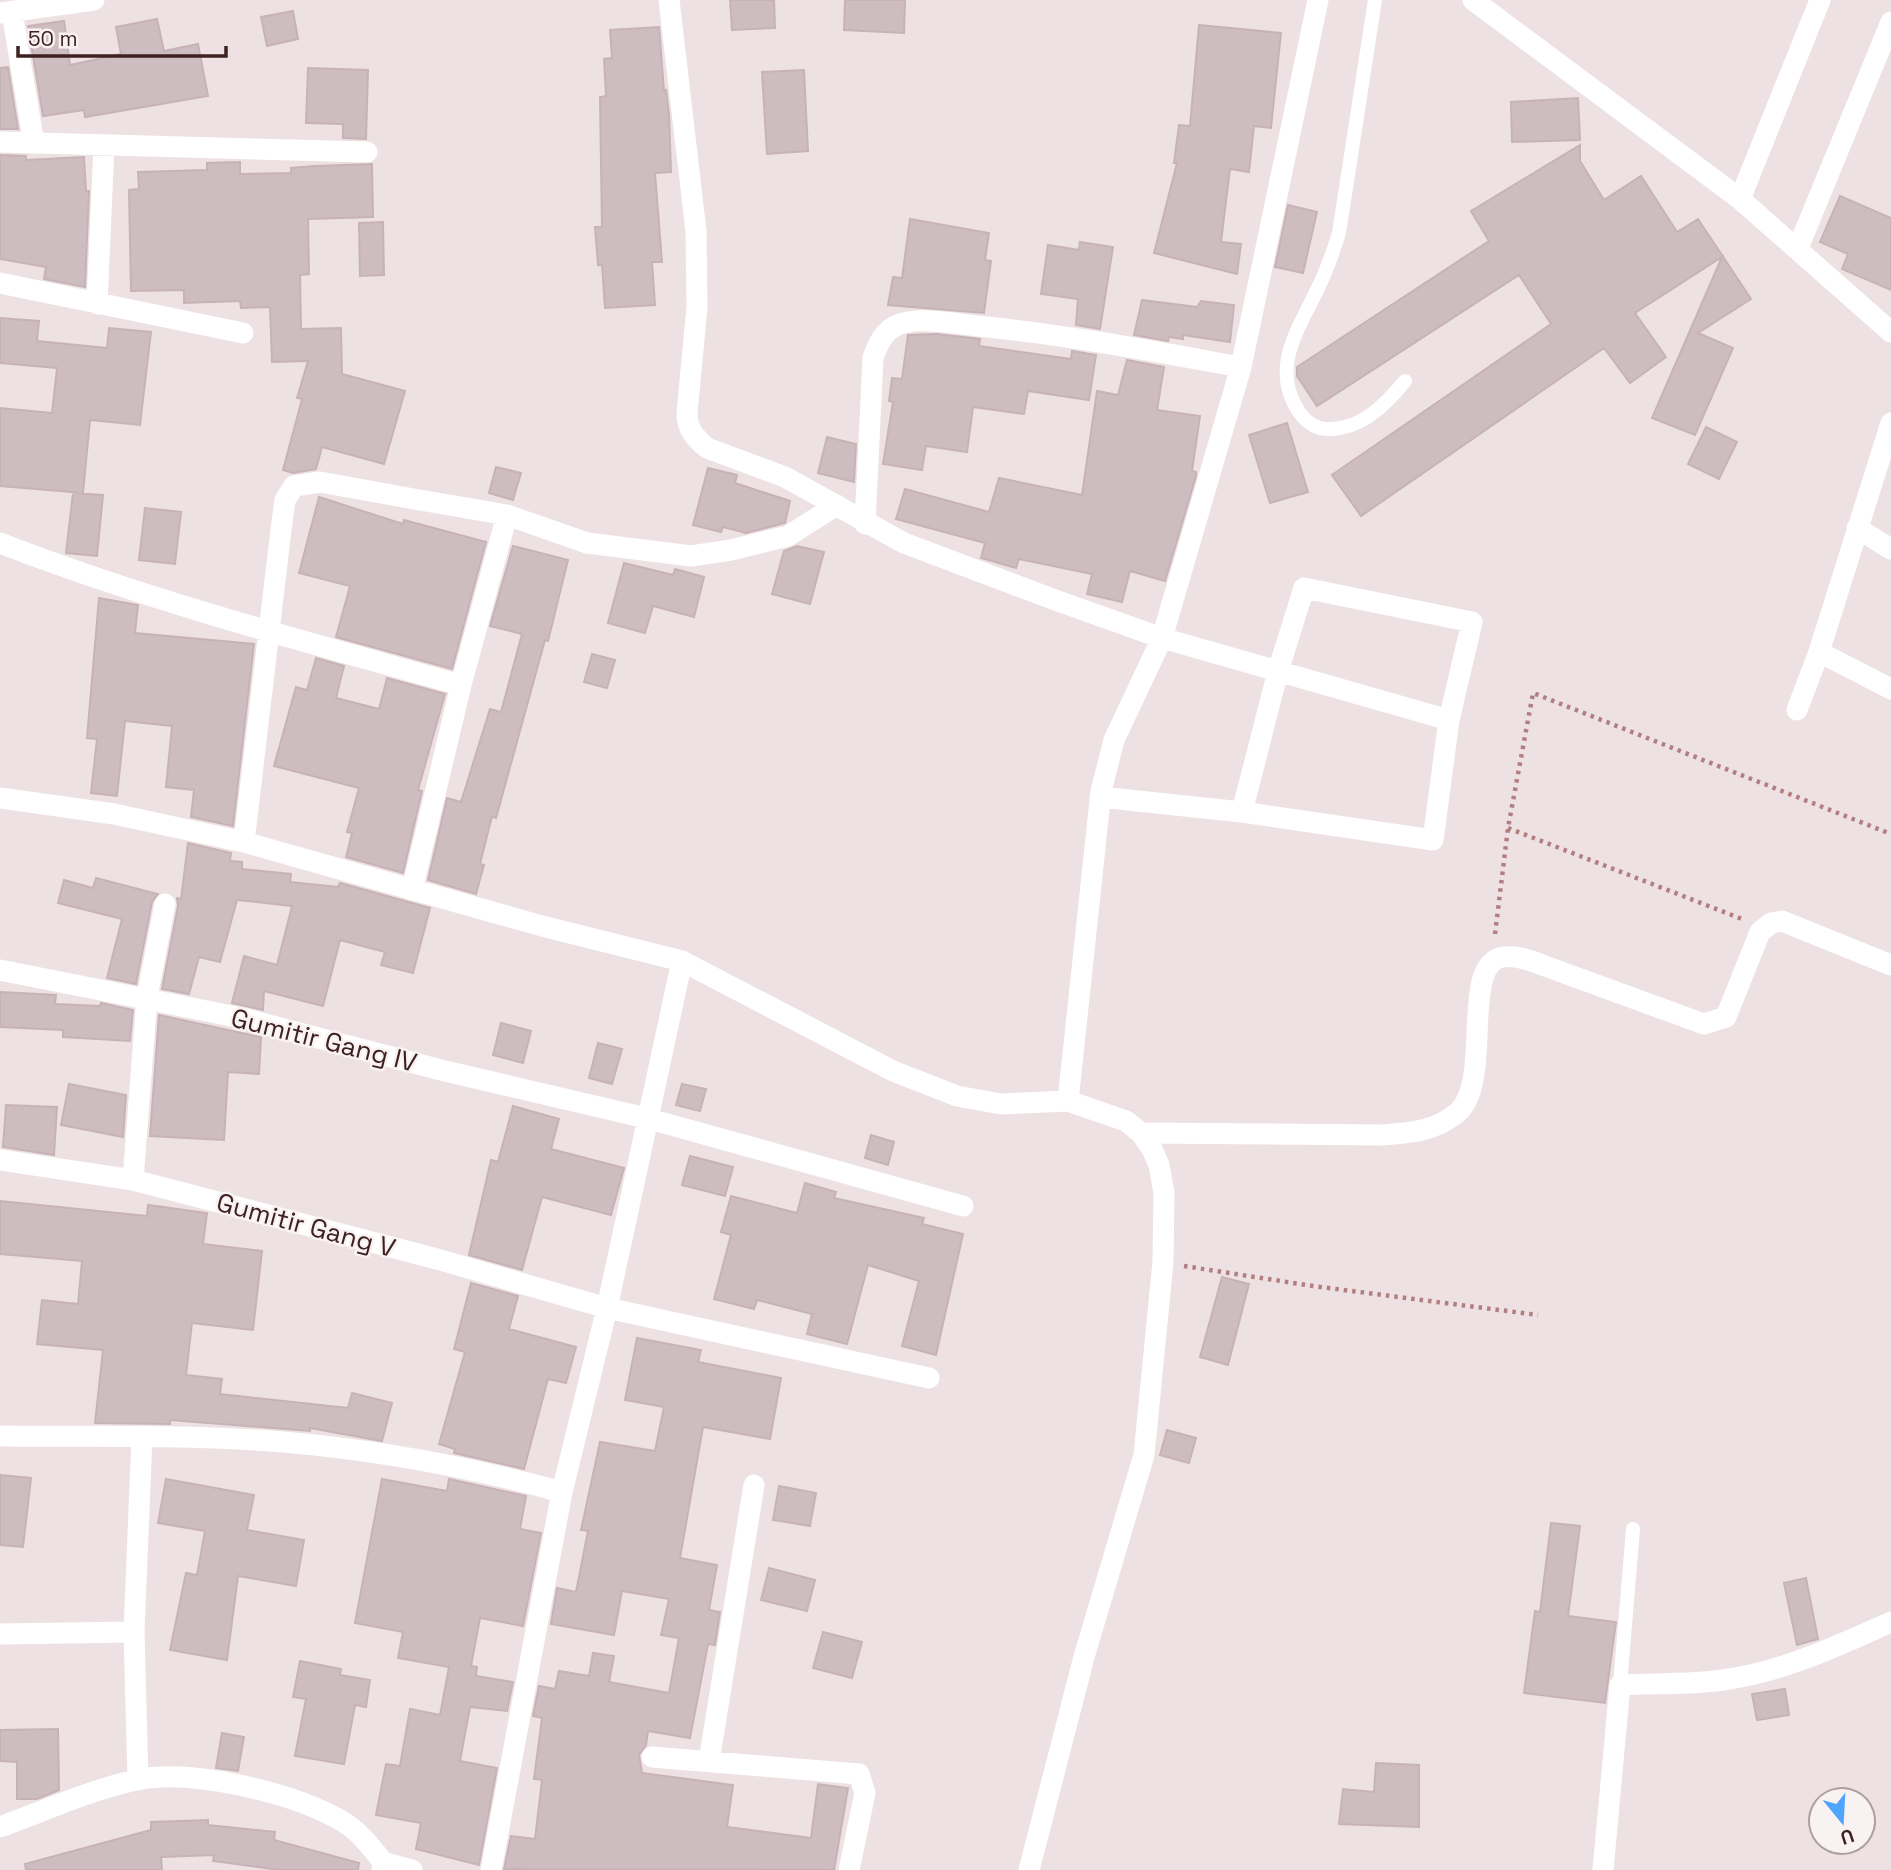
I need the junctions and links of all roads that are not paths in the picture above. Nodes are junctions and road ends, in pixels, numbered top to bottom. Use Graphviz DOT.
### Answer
graph roads {
  1 [pos="94,0"];
  2 [pos="669,0"];
  3 [pos="1318,0"];
  4 [pos="1375,0"];
  5 [pos="1474,0"];
  6 [pos="1820,0"];
  7 [pos="6,13"];
  8 [pos="1891,22"];
  9 [pos="0,142"];
  10 [pos="34,144"];
  11 [pos="104,146"];
  12 [pos="367,152"];
  13 [pos="1740,199"];
  14 [pos="1798,248"];
  15 [pos="0,283"];
  16 [pos="97,304"];
  17 [pos="1891,332"];
  18 [pos="243,333"];
  19 [pos="1241,367"];
  20 [pos="1405,381"];
  21 [pos="1891,423"];
  22 [pos="837,505"];
  23 [pos="507,515"];
  24 [pos="865,524"];
  25 [pos="1857,528"];
  26 [pos="0,543"];
  27 [pos="1891,550"];
  28 [pos="269,632"];
  29 [pos="1162,638"];
  30 [pos="1819,652"];
  31 [pos="1278,671"];
  32 [pos="461,685"];
  33 [pos="1891,689"];
  34 [pos="1797,710"];
  35 [pos="1449,720"];
  36 [pos="0,797"];
  37 [pos="1100,797"];
  38 [pos="1242,813"];
  39 [pos="244,842"];
  40 [pos="412,890"];
  41 [pos="165,904"];
  42 [pos="682,961"];
  43 [pos="1891,965"];
  44 [pos="0,970"];
  45 [pos="147,997"];
  46 [pos="1068,1101"];
  47 [pos="646,1118"];
  48 [pos="1142,1133"];
  49 [pos="0,1160"];
  50 [pos="134,1180"];
  51 [pos="963,1206"];
  52 [pos="607,1308"];
  53 [pos="929,1378"];
  54 [pos="0,1436"];
  55 [pos="142,1436"];
  56 [pos="754,1485"];
  57 [pos="562,1492"];
  58 [pos="1633,1529"];
  59 [pos="1891,1622"];
  60 [pos="134,1632"];
  61 [pos="0,1634"];
  62 [pos="1620,1685"];
  63 [pos="652,1757"];
  64 [pos="709,1760"];
  65 [pos="138,1780"];
  66 [pos="0,1827"];
  67 [pos="383,1866"];
  68 [pos="412,1870"];
  69 [pos="491,1870"];
  70 [pos="849,1870"];
  71 [pos="1028,1870"];
  72 [pos="1603,1870"];
  1 -- 7 [label="street"];
  2 -- 22 [label="street"];
  3 -- 19 [label="street"];
  4 -- 20 [label="lane"];
  5 -- 13 [label="street"];
  6 -- 13 [label="street"];
  7 -- 10 [label="street"];
  8 -- 14 [label="street"];
  9 -- 10 [label="street"];
  10 -- 11 [label="street"];
  11 -- 12 [label="street"];
  11 -- 16 [label="street"];
  13 -- 14 [label="street"];
  14 -- 17 [label="street"];
  15 -- 16 [label="street"];
  16 -- 18 [label="street"];
  19 -- 24 [label="street"];
  19 -- 29 [label="street"];
  21 -- 25 [label="street"];
  22 -- 23 [label="street"];
  22 -- 24 [label="street"];
  23 -- 28 [label="street"];
  23 -- 32 [label="street"];
  24 -- 29 [label="street"];
  25 -- 27 [label="street"];
  25 -- 30 [label="street"];
  26 -- 28 [label="street"];
  28 -- 32 [label="street"];
  28 -- 39 [label="street"];
  29 -- 31 [label="street"];
  29 -- 37 [label="street"];
  30 -- 33 [label="street"];
  30 -- 34 [label="street"];
  31 -- 35 [label="street"];
  31 -- 35 [label="street"];
  31 -- 38 [label="street"];
  32 -- 40 [label="street"];
  35 -- 38 [label="street"];
  36 -- 39 [label="street"];
  37 -- 38 [label="street"];
  37 -- 46 [label="street"];
  39 -- 40 [label="street"];
  40 -- 42 [label="street"];
  41 -- 45 [label="street"];
  42 -- 46 [label="street"];
  42 -- 47 [label="street"];
  43 -- 48 [label="street"];
  44 -- 45 [label="street, Gumitir Gang IV"];
  45 -- 47 [label="street, Gumitir Gang IV"];
  45 -- 50 [label="street"];
  46 -- 48 [label="street"];
  47 -- 51 [label="street, Gumitir Gang IV"];
  47 -- 52 [label="street"];
  48 -- 71 [label="street"];
  49 -- 50 [label="street, Gumitir Gang V"];
  50 -- 52 [label="street, Gumitir Gang V"];
  52 -- 53 [label="street, Gumitir Gang V"];
  52 -- 57 [label="street"];
  54 -- 55 [label="street"];
  55 -- 57 [label="street"];
  55 -- 60 [label="street"];
  56 -- 64 [label="street"];
  57 -- 69 [label="street"];
  58 -- 62 [label="lane"];
  59 -- 62 [label="street"];
  60 -- 61 [label="street"];
  60 -- 65 [label="street"];
  62 -- 72 [label="street"];
  63 -- 64 [label="street"];
  64 -- 70 [label="street"];
  65 -- 66 [label="street"];
  65 -- 67 [label="street"];
  67 -- 68 [label="street"];
}
